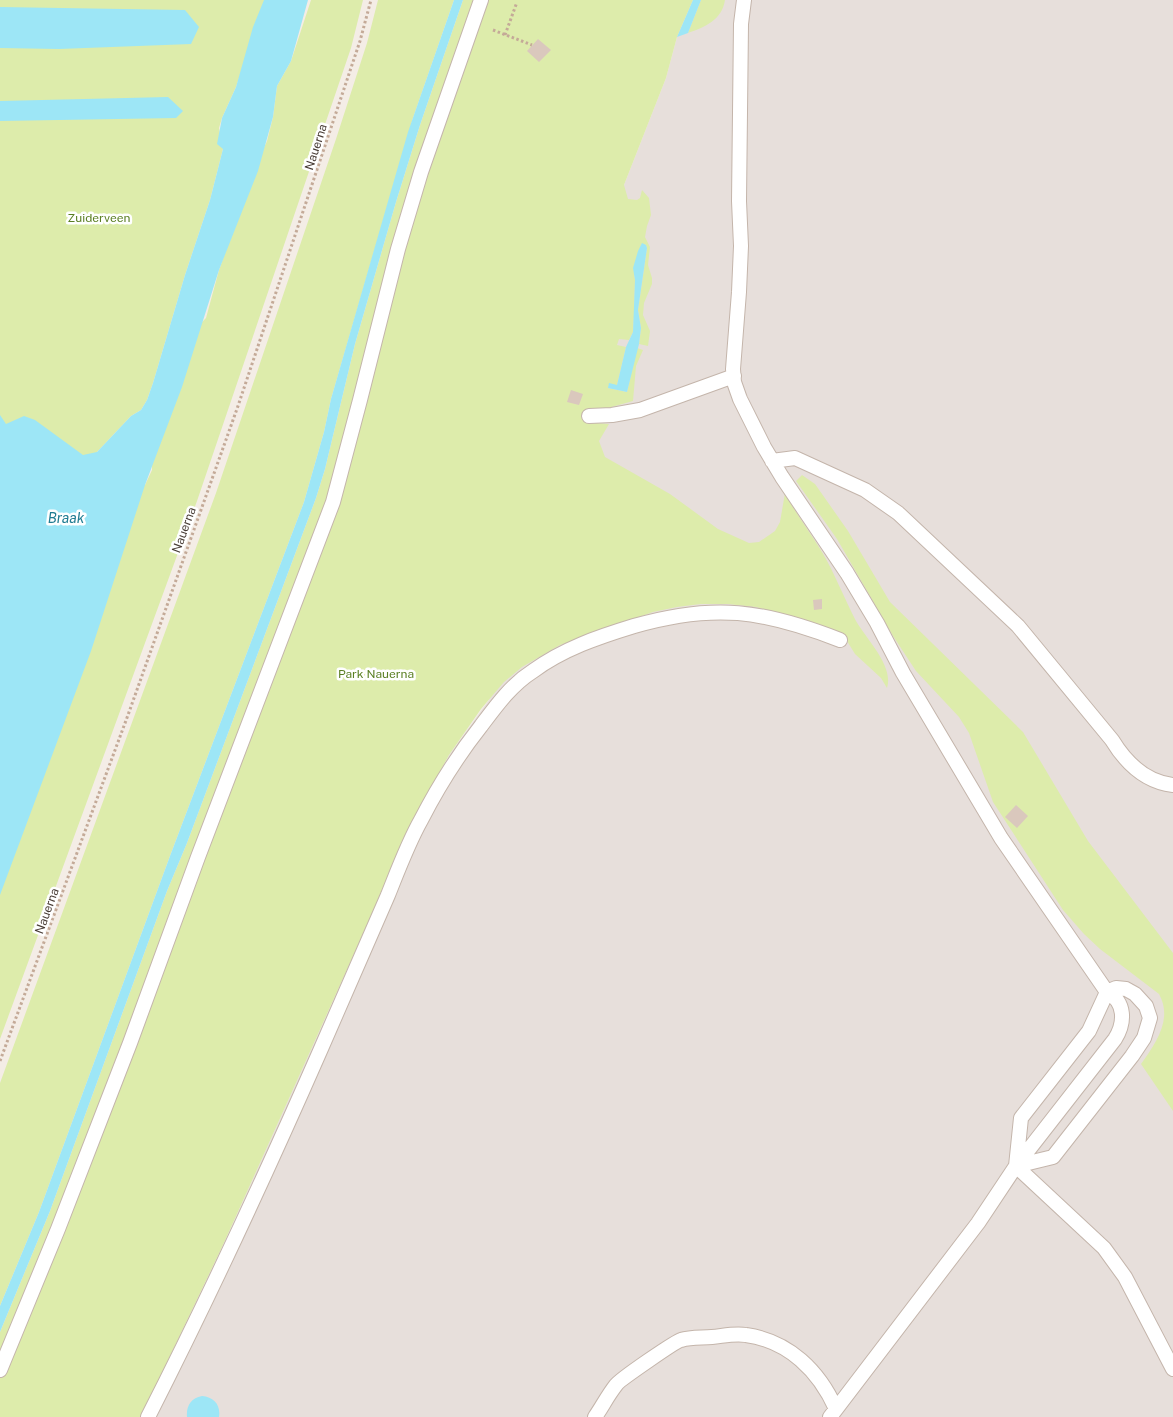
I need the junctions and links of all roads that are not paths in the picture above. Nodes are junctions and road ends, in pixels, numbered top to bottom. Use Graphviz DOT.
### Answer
graph roads {
  1 [pos="481,0"];
  2 [pos="744,0"];
  3 [pos="734,376"];
  4 [pos="589,416"];
  5 [pos="772,461"];
  6 [pos="840,640"];
  7 [pos="1173,785"];
  8 [pos="1107,992"];
  9 [pos="1016,1166"];
  10 [pos="1173,1369"];
  11 [pos="0,1370"];
  12 [pos="833,1413"];
  13 [pos="148,1417"];
  14 [pos="595,1417"];
  1 -- 11 [label="lane"];
  2 -- 3 [label="lane"];
  3 -- 4 [label="lane"];
  3 -- 5 [label="lane"];
  5 -- 7 [label="lane"];
  5 -- 8 [label="lane"];
  6 -- 13 [label="lane"];
  8 -- 9 [label="lane"];
  8 -- 9 [label="lane"];
  8 -- 9 [label="lane"];
  9 -- 10 [label="lane"];
  9 -- 12 [label="lane"];
  12 -- 14 [label="lane"];
}
